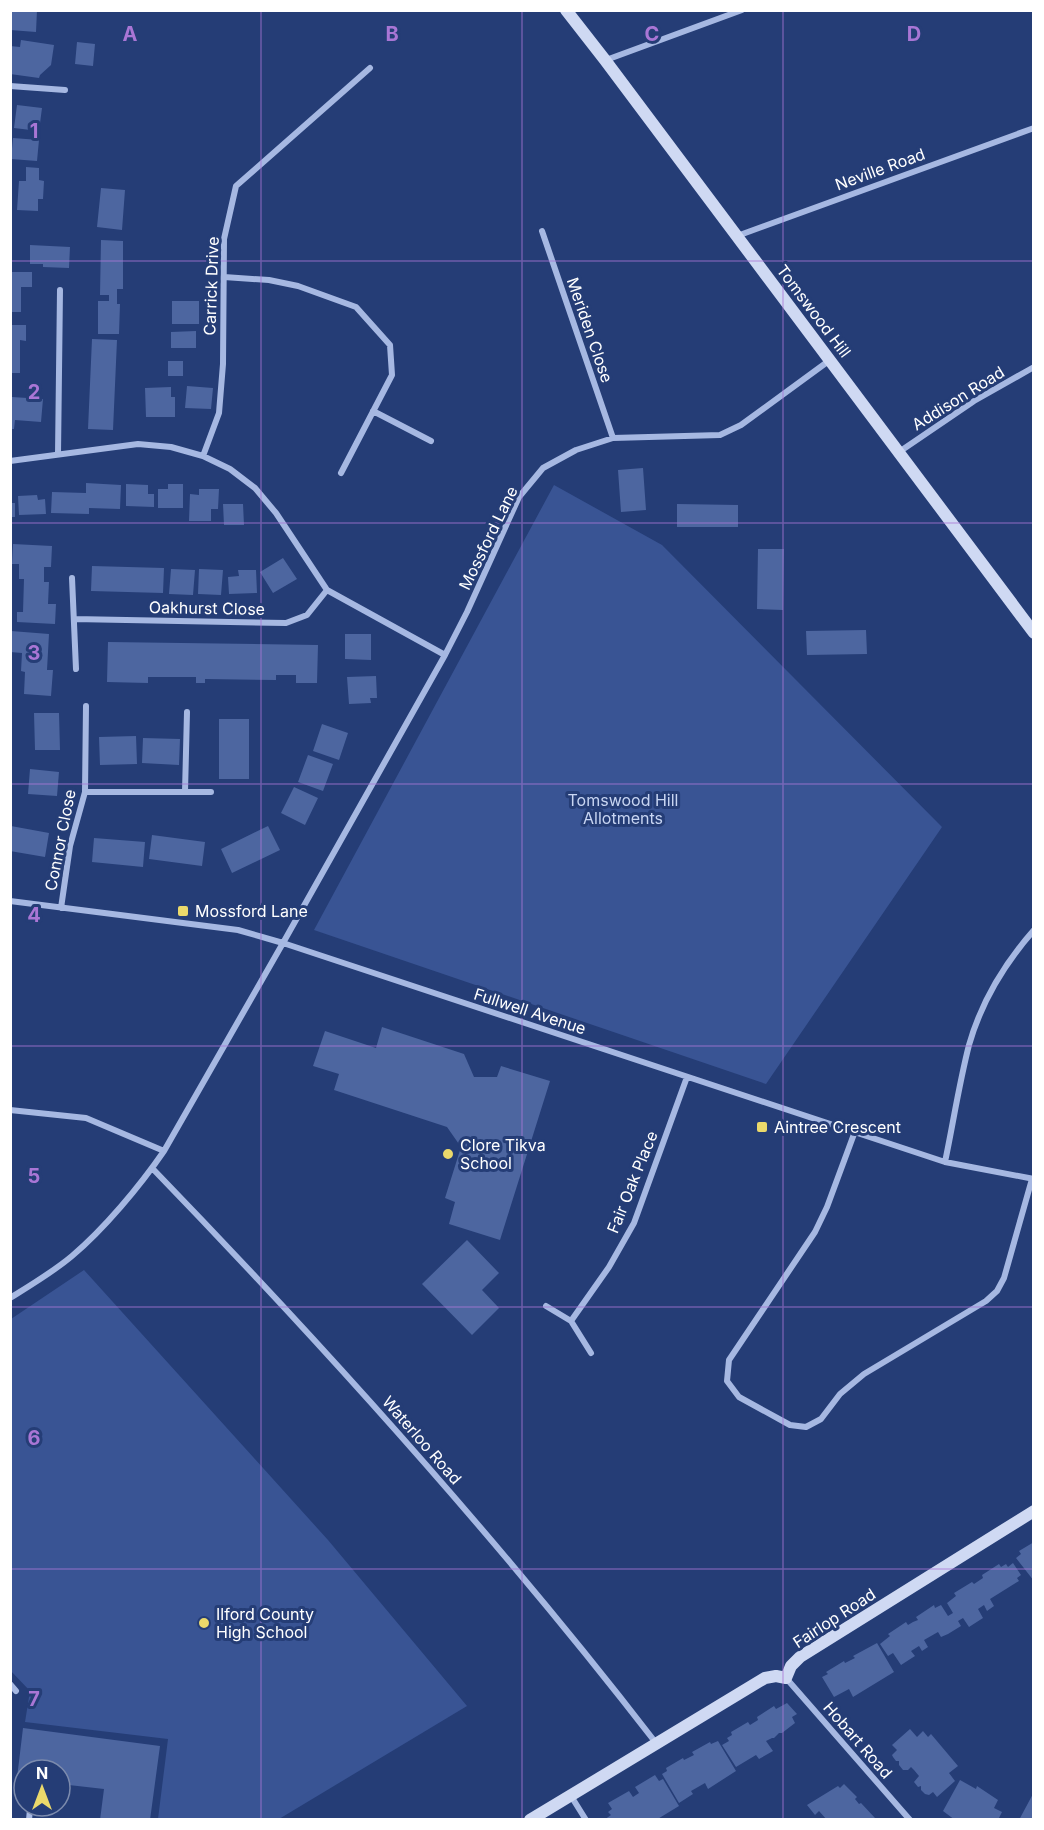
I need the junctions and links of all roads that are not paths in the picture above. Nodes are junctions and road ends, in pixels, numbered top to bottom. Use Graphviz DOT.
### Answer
graph roads {
  1 [pos="566,10"];
  2 [pos="742,10"];
  3 [pos="605,60"];
  4 [pos="370,68"];
  5 [pos="10,86"];
  6 [pos="65,90"];
  7 [pos="1034,128"];
  8 [pos="542,231"];
  9 [pos="737,236"];
  10 [pos="224,277"];
  11 [pos="60,290"];
  12 [pos="830,360"];
  13 [pos="1034,367"];
  14 [pos="373,411"];
  15 [pos="613,438"];
  16 [pos="431,441"];
  17 [pos="898,452"];
  18 [pos="58,454"];
  19 [pos="203,456"];
  20 [pos="10,461"];
  21 [pos="341,473"];
  22 [pos="72,578"];
  23 [pos="327,590"];
  24 [pos="74,619"];
  25 [pos="1034,633"];
  26 [pos="444,655"];
  27 [pos="76,669"];
  28 [pos="86,706"];
  29 [pos="187,712"];
  30 [pos="85,792"];
  31 [pos="185,792"];
  32 [pos="211,792"];
  33 [pos="10,901"];
  34 [pos="61,908"];
  35 [pos="1034,930"];
  36 [pos="283,943"];
  37 [pos="687,1077"];
  38 [pos="10,1110"];
  39 [pos="854,1134"];
  40 [pos="164,1151"];
  41 [pos="945,1162"];
  42 [pos="152,1168"];
  43 [pos="1033,1179"];
  44 [pos="10,1298"];
  45 [pos="546,1306"];
  46 [pos="571,1321"];
  47 [pos="591,1353"];
  48 [pos="1034,1511"];
  49 [pos="786,1677"];
  50 [pos="10,1684"];
  51 [pos="16,1691"];
  52 [pos="656,1744"];
  53 [pos="571,1795"];
  54 [pos="530,1820"];
  55 [pos="586,1820"];
  56 [pos="910,1820"];
  1 -- 3 [label="street, Tomswood Hill"];
  2 -- 3 [label="street"];
  3 -- 9 [label="street, Tomswood Hill"];
  4 -- 10 [label="street, Carrick Drive"];
  5 -- 6 [label="street"];
  7 -- 9 [label="street, Neville Road"];
  8 -- 15 [label="street, Meriden Close"];
  9 -- 12 [label="street, Tomswood Hill"];
  10 -- 14 [label="street"];
  10 -- 19 [label="street, Carrick Drive"];
  11 -- 18 [label="street"];
  12 -- 15 [label="street, Mossford Lane"];
  12 -- 17 [label="street, Tomswood Hill"];
  13 -- 17 [label="street, Addison Road"];
  14 -- 16 [label="street"];
  14 -- 21 [label="street"];
  15 -- 26 [label="street, Mossford Lane"];
  17 -- 25 [label="street, Tomswood Hill"];
  18 -- 19 [label="street"];
  18 -- 20 [label="street"];
  19 -- 23 [label="street"];
  22 -- 24 [label="street"];
  23 -- 24 [label="street, Oakhurst Close"];
  23 -- 26 [label="street"];
  24 -- 27 [label="street"];
  26 -- 36 [label="street, Mossford Lane"];
  28 -- 30 [label="street, Connor Close"];
  29 -- 31 [label="street"];
  30 -- 31 [label="street"];
  30 -- 34 [label="street, Connor Close"];
  31 -- 32 [label="street"];
  33 -- 34 [label="street, Fullwell Avenue"];
  34 -- 36 [label="street, Fullwell Avenue"];
  35 -- 41 [label="street"];
  36 -- 37 [label="street, Fullwell Avenue"];
  36 -- 40 [label="street, Mossford Lane"];
  37 -- 39 [label="street, Fullwell Avenue"];
  37 -- 46 [label="street, Fair Oak Place"];
  38 -- 40 [label="street"];
  39 -- 41 [label="street, Fullwell Avenue"];
  39 -- 43 [label="street"];
  40 -- 42 [label="street, Mossford Lane"];
  41 -- 43 [label="street, Fullwell Avenue"];
  42 -- 44 [label="street, Mossford Lane"];
  42 -- 52 [label="street, Waterloo Road"];
  45 -- 46 [label="street"];
  46 -- 47 [label="street"];
  48 -- 49 [label="street, Fairlop Road"];
  49 -- 52 [label="street"];
  49 -- 56 [label="street, Hobart Road"];
  50 -- 51 [label="street"];
  52 -- 53 [label="street"];
  53 -- 54 [label="street"];
  53 -- 55 [label="street"];
}
